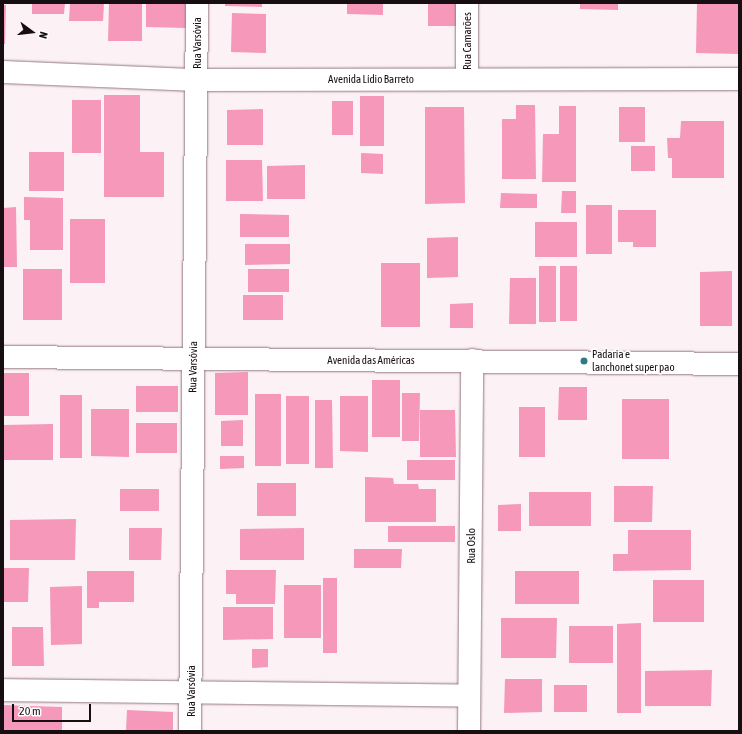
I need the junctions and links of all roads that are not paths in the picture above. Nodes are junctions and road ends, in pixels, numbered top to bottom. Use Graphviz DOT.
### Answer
graph roads {
  1 [pos="197,3"];
  2 [pos="467,3"];
  3 [pos="3,72"];
  4 [pos="467,79"];
  5 [pos="739,79"];
  6 [pos="197,80"];
  7 [pos="3,357"];
  8 [pos="193,359"];
  9 [pos="472,360"];
  10 [pos="739,364"];
  11 [pos="3,690"];
  12 [pos="191,693"];
  13 [pos="470,696"];
  14 [pos="190,731"];
  15 [pos="469,731"];
  1 -- 6 [label="street, Rua Varsóvia"];
  2 -- 4 [label="street, Rua Camarões"];
  3 -- 6 [label="street, Avenida Lídio Barreto"];
  4 -- 5 [label="street, Avenida Lídio Barreto"];
  4 -- 6 [label="street, Avenida Lídio Barreto"];
  6 -- 8 [label="street, Rua Varsóvia"];
  7 -- 8 [label="street, Avenida das Américas"];
  8 -- 9 [label="street, Avenida das Américas"];
  8 -- 12 [label="street, Rua Varsóvia"];
  9 -- 10 [label="street, Avenida das Américas"];
  9 -- 13 [label="street, Rua Oslo"];
  11 -- 12 [label="street"];
  12 -- 13 [label="street"];
  12 -- 14 [label="street, Rua Varsóvia"];
  13 -- 15 [label="street, Rua Oslo"];
}
